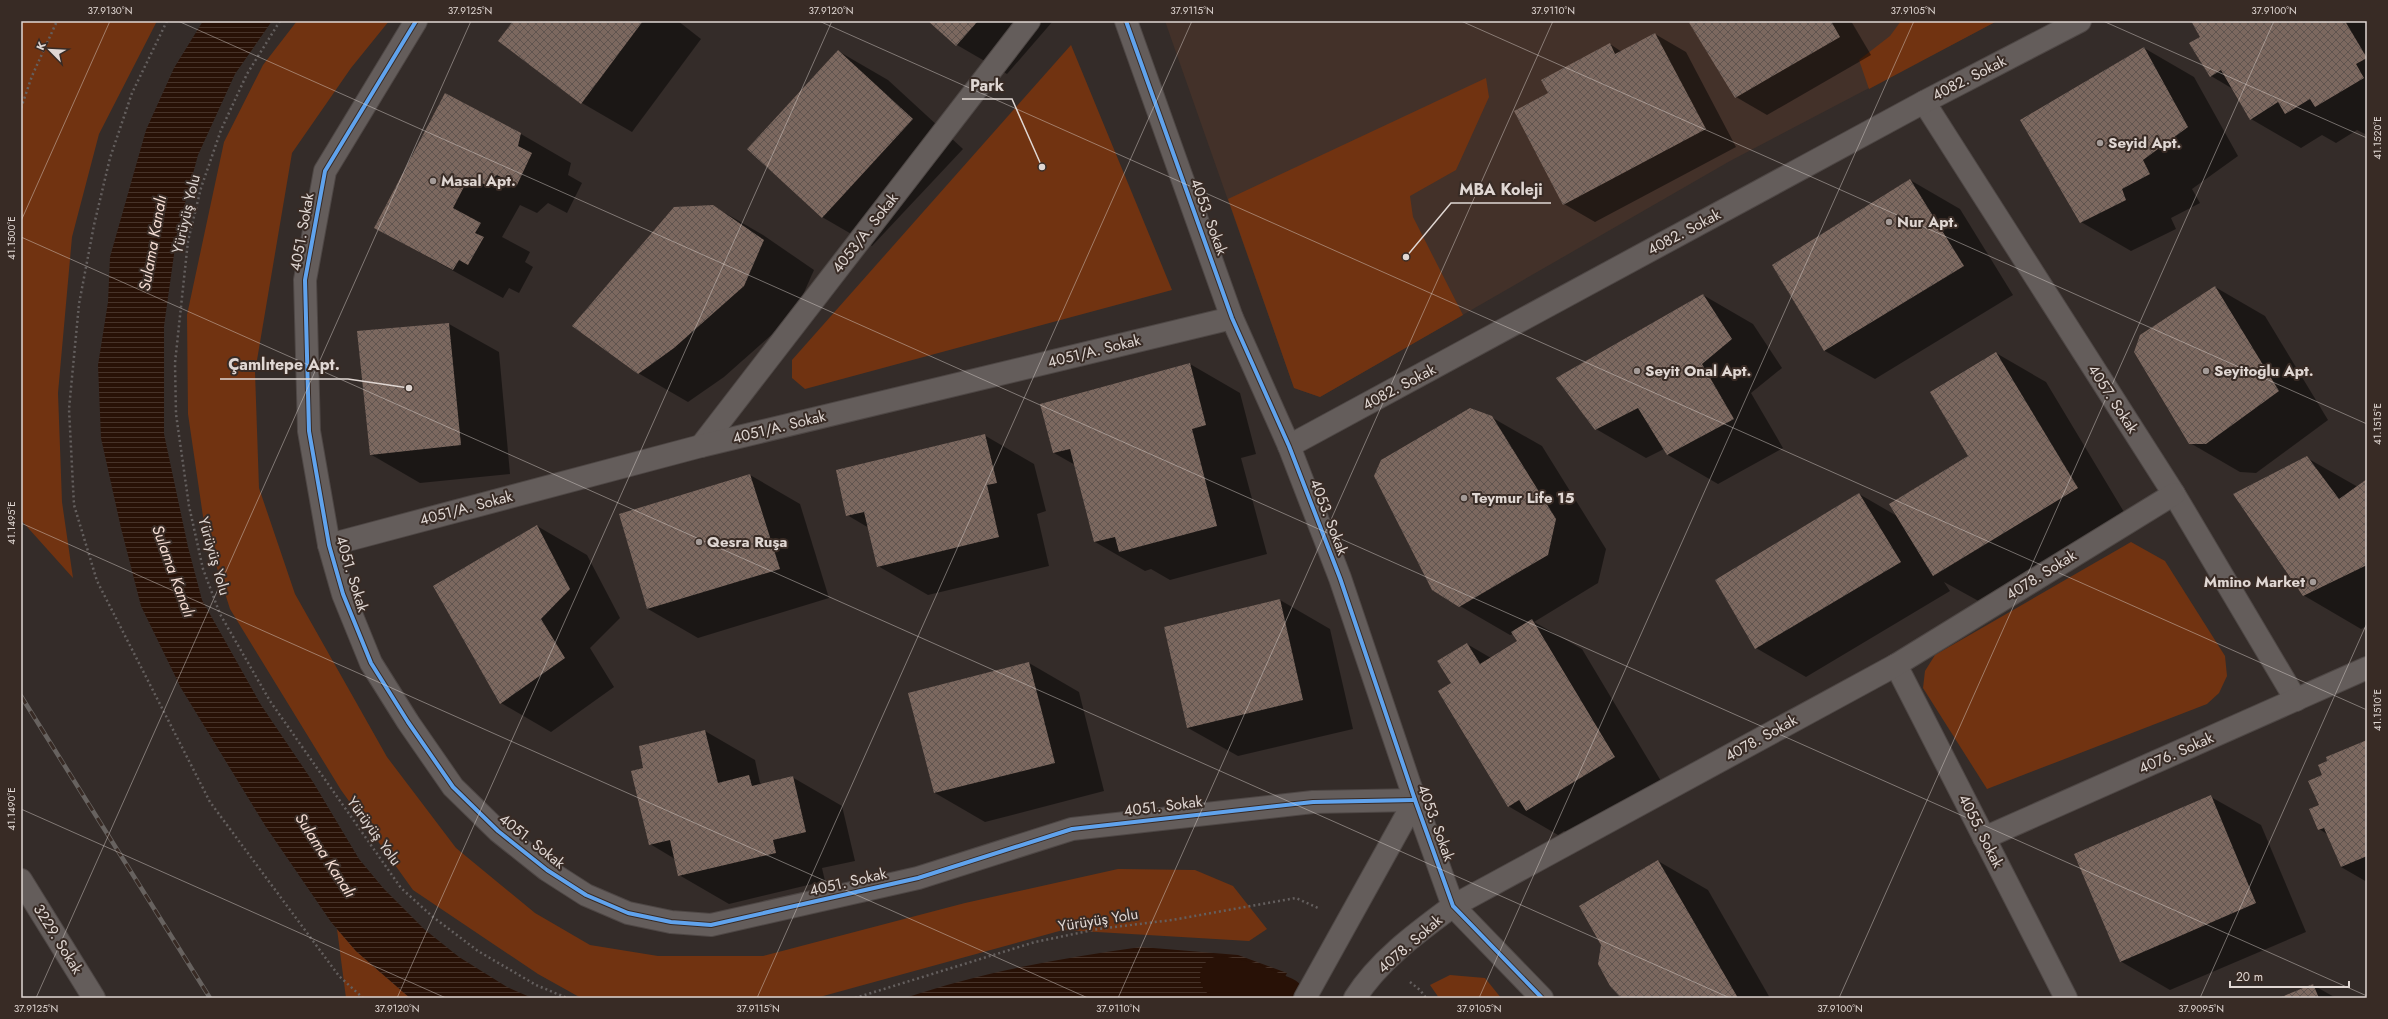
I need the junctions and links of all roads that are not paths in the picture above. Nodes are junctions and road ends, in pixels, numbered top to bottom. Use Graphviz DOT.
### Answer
graph roads {
  1 [pos="416,21"];
  2 [pos="1029,21"];
  3 [pos="1126,21"];
  4 [pos="2080,21"];
  5 [pos="1924,102"];
  6 [pos="1232,318"];
  7 [pos="701,446"];
  8 [pos="1289,446"];
  9 [pos="2174,494"];
  10 [pos="328,545"];
  11 [pos="1896,665"];
  12 [pos="2367,668"];
  13 [pos="2296,700"];
  14 [pos="1414,800"];
  15 [pos="1984,838"];
  16 [pos="21,880"];
  17 [pos="1453,906"];
  18 [pos="1357,996"];
  19 [pos="94,998"];
  20 [pos="1304,998"];
  21 [pos="1542,998"];
  22 [pos="2066,998"];
  1 -- 10 [label="street, 4051. Sokak"];
  2 -- 7 [label="street, 4053/A. Sokak"];
  3 -- 6 [label="street, 4053. Sokak"];
  4 -- 5 [label="street, 4082. Sokak"];
  5 -- 8 [label="street, 4082. Sokak"];
  5 -- 9 [label="street, 4057. Sokak"];
  6 -- 7 [label="street, 4051/A. Sokak"];
  6 -- 8 [label="street, 4053. Sokak"];
  7 -- 10 [label="street, 4051/A. Sokak"];
  8 -- 14 [label="street, 4053. Sokak"];
  9 -- 11 [label="street, 4078. Sokak"];
  9 -- 13 [label="street, 4057. Sokak"];
  10 -- 14 [label="street, 4051. Sokak"];
  11 -- 15 [label="street, 4055. Sokak"];
  11 -- 17 [label="street, 4078. Sokak"];
  12 -- 13 [label="street, 4076. Sokak"];
  13 -- 15 [label="street, 4076. Sokak"];
  14 -- 17 [label="street, 4053. Sokak"];
  14 -- 20 [label="street"];
  15 -- 22 [label="street, 4055. Sokak"];
  16 -- 19 [label="street, 3229. Sokak"];
  17 -- 18 [label="street, 4078. Sokak"];
  17 -- 21 [label="street, 4053. Sokak"];
}
